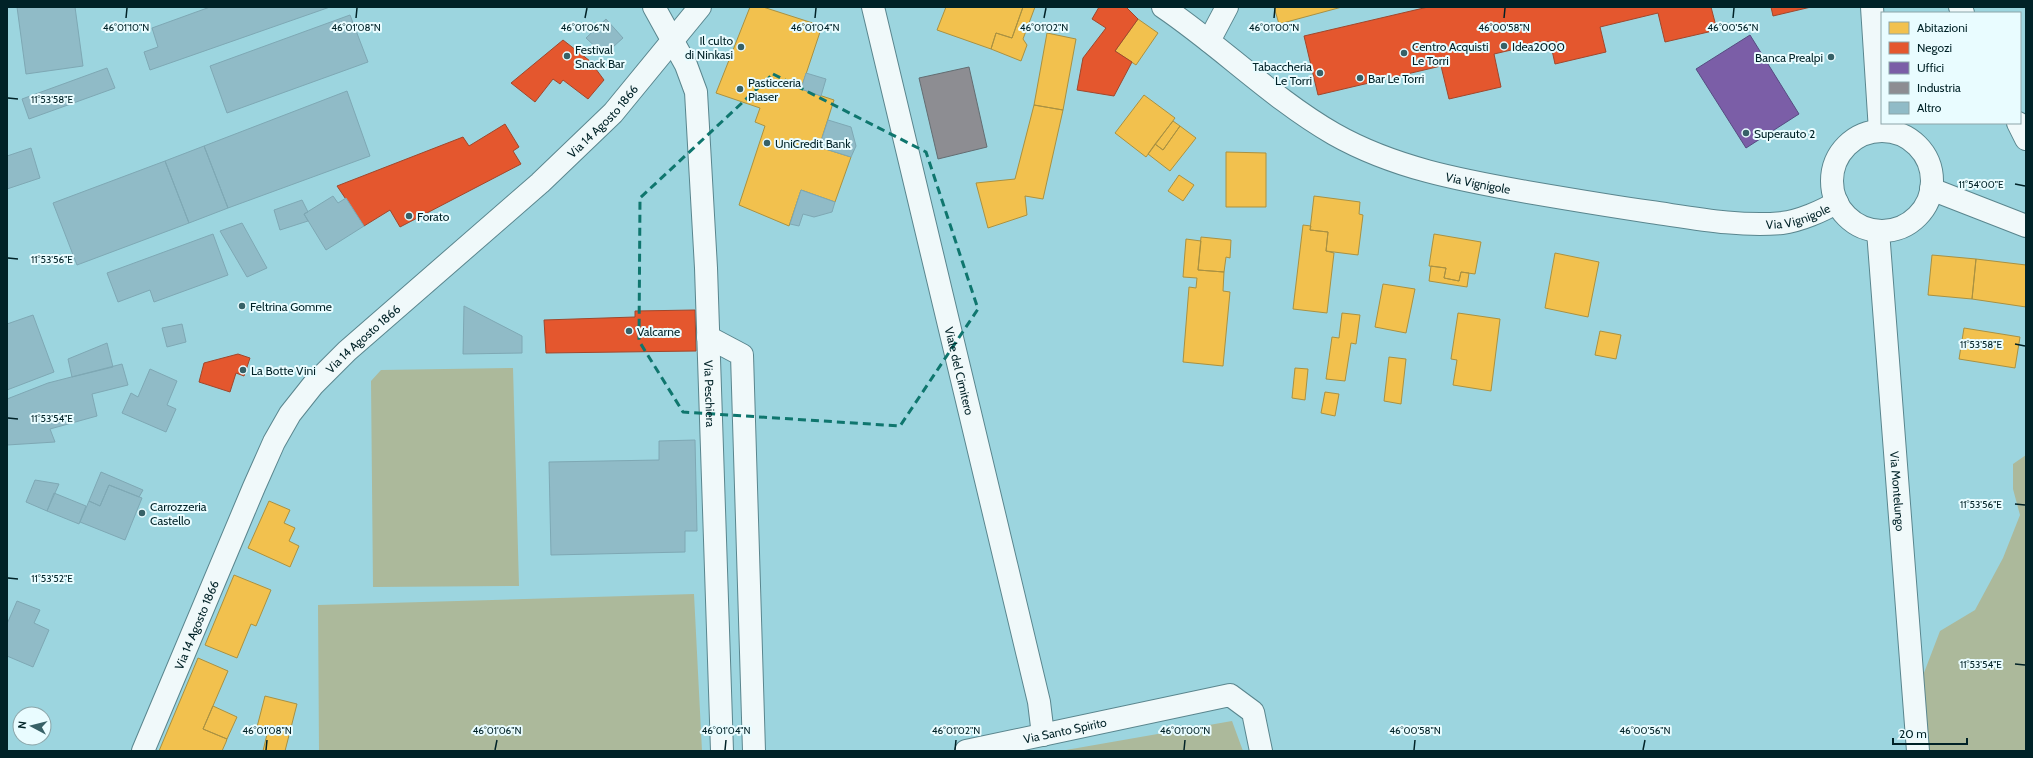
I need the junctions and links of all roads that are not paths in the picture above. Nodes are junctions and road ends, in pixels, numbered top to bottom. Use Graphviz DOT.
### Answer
graph roads {
  1 [pos="654,7"];
  2 [pos="700,7"];
  3 [pos="873,7"];
  4 [pos="1163,7"];
  5 [pos="1227,7"];
  6 [pos="1872,7"];
  7 [pos="672,41"];
  8 [pos="1210,41"];
  9 [pos="2018,124"];
  10 [pos="1880,131"];
  11 [pos="2026,139"];
  12 [pos="1931,189"];
  13 [pos="1837,202"];
  14 [pos="2026,226"];
  15 [pos="1878,231"];
  16 [pos="708,337"];
  17 [pos="1043,735"];
  18 [pos="143,751"];
  19 [pos="722,751"];
  20 [pos="754,751"];
  21 [pos="966,751"];
  22 [pos="1261,751"];
  23 [pos="1918,751"];
  1 -- 7 [label="street, Via Peschiera"];
  2 -- 7 [label="street, Via 14 Agosto 1866"];
  3 -- 17 [label="street, Viale del Cimitero"];
  4 -- 8 [label="street, Via Vignigole"];
  5 -- 8 [label="street"];
  6 -- 10 [label="street"];
  7 -- 16 [label="street, Via Peschiera"];
  7 -- 18 [label="street, Via 14 Agosto 1866"];
  8 -- 13 [label="street, Via Vignigole"];
  9 -- 11 [label="street"];
  10 -- 12 [label="street"];
  10 -- 13 [label="street"];
  12 -- 14 [label="street"];
  12 -- 15 [label="street"];
  13 -- 15 [label="street"];
  15 -- 23 [label="street, Via Montelungo"];
  16 -- 19 [label="street, Via Peschiera"];
  16 -- 20 [label="street"];
  17 -- 21 [label="street, Via Santo Spirito"];
  17 -- 22 [label="street, Via Santo Spirito"];
}
